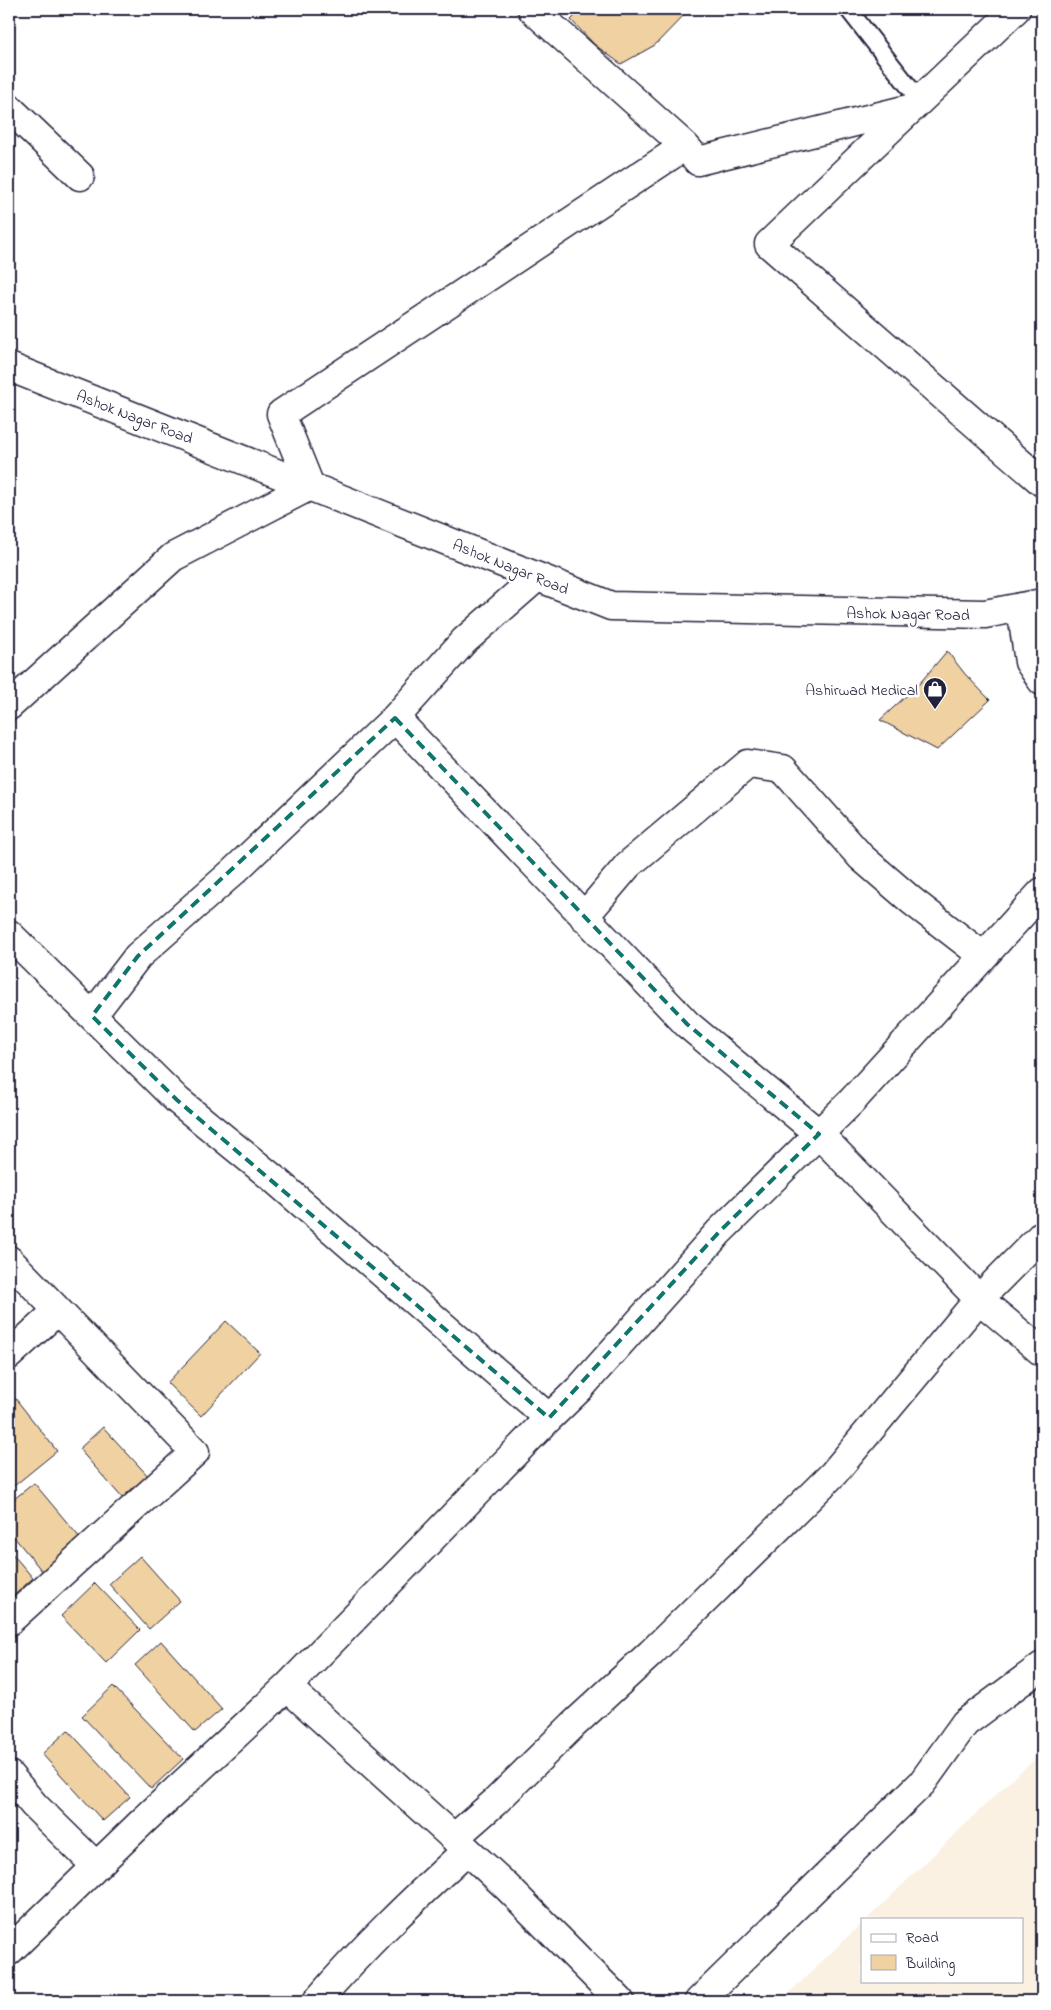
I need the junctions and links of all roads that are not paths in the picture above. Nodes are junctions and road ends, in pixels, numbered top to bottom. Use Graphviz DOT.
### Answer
graph roads {
  1 [pos="532,9"];
  2 [pos="848,9"];
  3 [pos="1016,9"];
  4 [pos="916,104"];
  5 [pos="9,108"];
  6 [pos="685,146"];
  7 [pos="80,176"];
  8 [pos="9,367"];
  9 [pos="1042,482"];
  10 [pos="310,486"];
  11 [pos="537,576"];
  12 [pos="1032,605"];
  13 [pos="1042,681"];
  14 [pos="9,706"];
  15 [pos="395,718"];
  16 [pos="1042,892"];
  17 [pos="584,917"];
  18 [pos="9,934"];
  19 [pos="983,956"];
  20 [pos="92,1016"];
  21 [pos="819,1134"];
  22 [pos="1042,1235"];
  23 [pos="9,1260"];
  24 [pos="979,1299"];
  25 [pos="57,1311"];
  26 [pos="1042,1352"];
  27 [pos="9,1354"];
  28 [pos="549,1418"];
  29 [pos="9,1621"];
  30 [pos="1042,1666"];
  31 [pos="287,1687"];
  32 [pos="9,1775"];
  33 [pos="460,1844"];
  34 [pos="96,1866"];
  35 [pos="9,1951"];
  36 [pos="317,2001"];
  37 [pos="620,2001"];
  38 [pos="698,2001"];
  1 -- 6 [label="street"];
  2 -- 4 [label="lane"];
  3 -- 4 [label="street"];
  4 -- 6 [label="street"];
  4 -- 9 [label="street"];
  5 -- 7 [label="street"];
  6 -- 10 [label="street"];
  8 -- 10 [label="street, Ashok Nagar Road"];
  10 -- 11 [label="street, Ashok Nagar Road"];
  10 -- 14 [label="street"];
  11 -- 12 [label="street, Ashok Nagar Road"];
  11 -- 15 [label="street"];
  12 -- 13 [label="street"];
  15 -- 17 [label="street"];
  15 -- 20 [label="street"];
  16 -- 19 [label="street"];
  17 -- 19 [label="street"];
  17 -- 21 [label="street"];
  18 -- 20 [label="street"];
  19 -- 21 [label="street"];
  20 -- 28 [label="street"];
  21 -- 24 [label="street"];
  21 -- 28 [label="street"];
  22 -- 24 [label="street"];
  23 -- 25 [label="street"];
  24 -- 26 [label="street"];
  24 -- 33 [label="street"];
  25 -- 27 [label="street"];
  25 -- 29 [label="street"];
  28 -- 31 [label="street"];
  30 -- 38 [label="street"];
  31 -- 33 [label="street"];
  31 -- 34 [label="street"];
  32 -- 34 [label="street"];
  33 -- 36 [label="street"];
  33 -- 37 [label="street"];
  34 -- 35 [label="street"];
}
